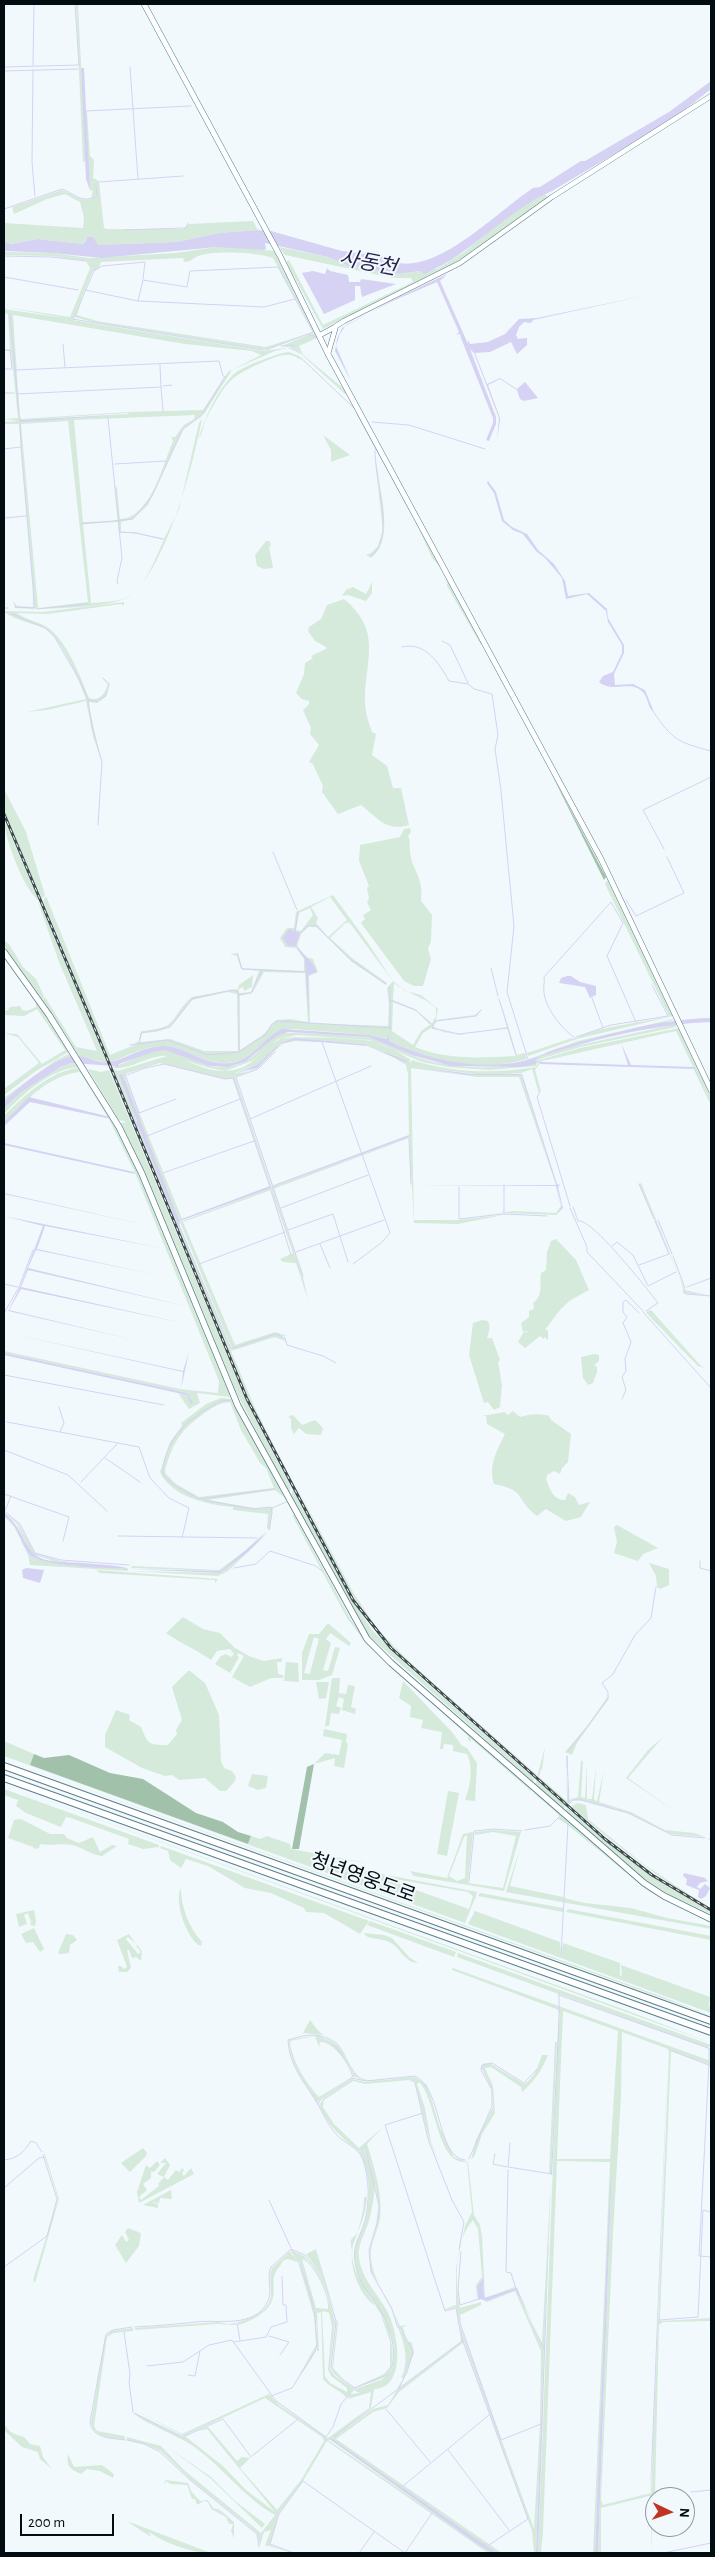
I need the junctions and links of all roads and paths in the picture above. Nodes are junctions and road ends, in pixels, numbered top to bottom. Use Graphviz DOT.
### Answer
graph roads {
  1 [pos="144,4"];
  2 [pos="711,96"];
  3 [pos="336,326"];
  4 [pos="320,335"];
  5 [pos="328,354"];
  6 [pos="4,952"];
  7 [pos="711,1090"];
  8 [pos="4,1766"];
  9 [pos="4,1778"];
  10 [pos="711,1919"];
  11 [pos="711,2021"];
  12 [pos="711,2032"];
  1 -- 4 [label="main road"];
  2 -- 3 [label="street"];
  3 -- 4 [label="street"];
  3 -- 5 [label="street"];
  4 -- 5 [label="main road"];
  5 -- 7 [label="main road"];
  6 -- 10 [label="main road"];
  8 -- 11 [label="highway, 청년영웅도로"];
  9 -- 12 [label="highway, 청년영웅도로"];
}
